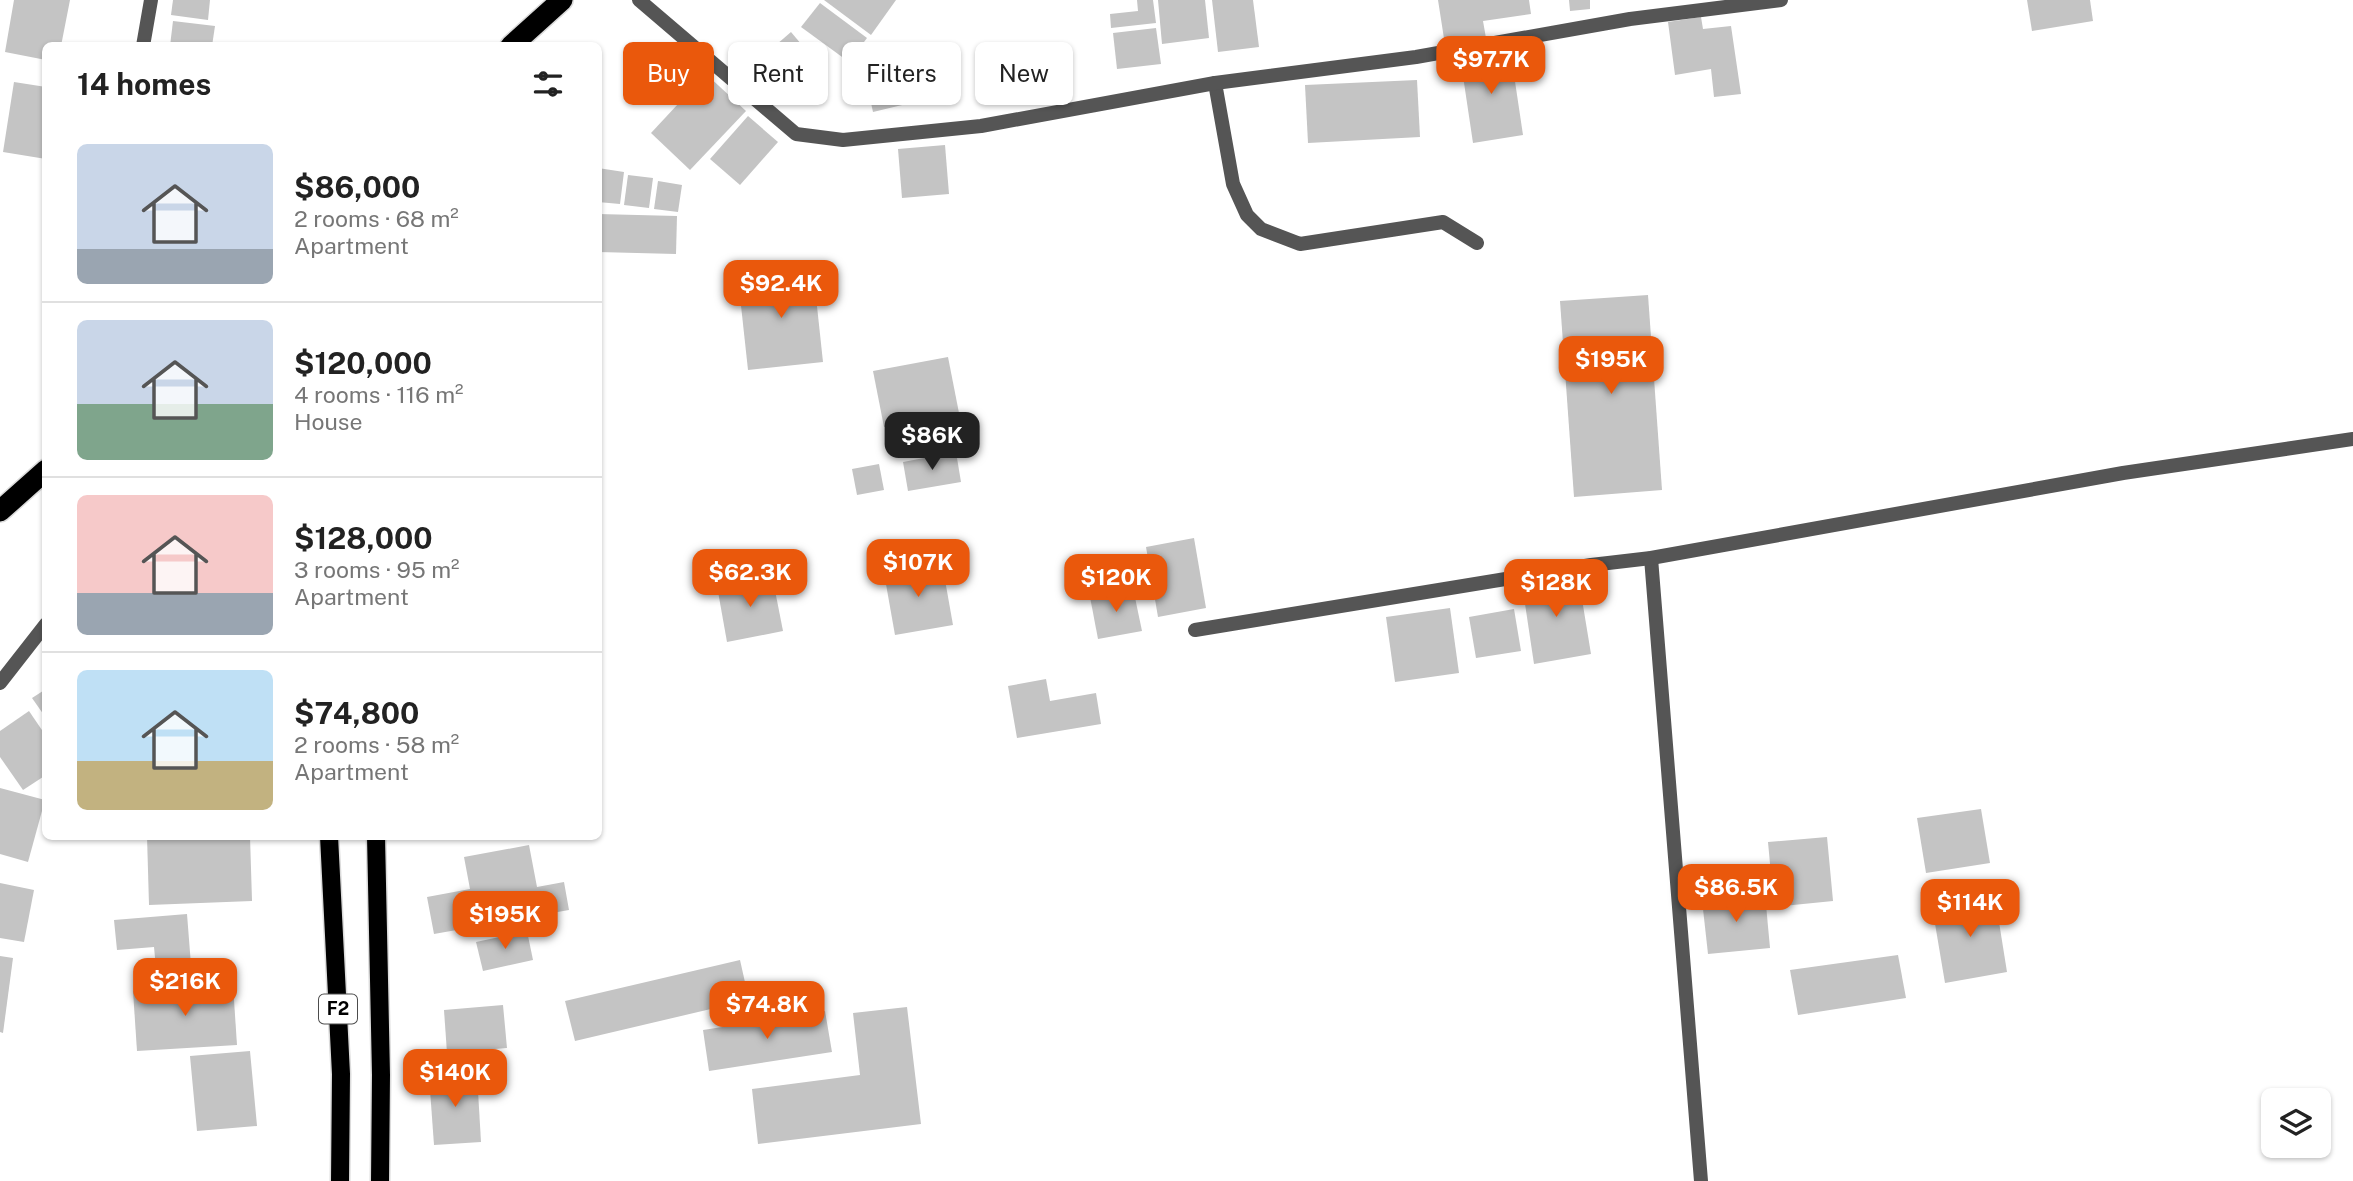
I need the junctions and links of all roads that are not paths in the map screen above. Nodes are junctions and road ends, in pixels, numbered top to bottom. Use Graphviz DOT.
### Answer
graph roads {
  1 [pos="151,0"];
  2 [pos="562,0"];
  3 [pos="639,0"];
  4 [pos="1781,0"];
  5 [pos="144,42"];
  6 [pos="515,42"];
  7 [pos="1215,83"];
  8 [pos="1477,243"];
  9 [pos="2353,439"];
  10 [pos="42,474"];
  11 [pos="0,511"];
  12 [pos="1651,558"];
  13 [pos="42,629"];
  14 [pos="1195,630"];
  15 [pos="0,682"];
  16 [pos="329,840"];
  17 [pos="376,840"];
  18 [pos="341,1181"];
  19 [pos="380,1181"];
  20 [pos="1701,1181"];
  1 -- 5 [label="street"];
  2 -- 6 [label="highway"];
  3 -- 7 [label="street"];
  4 -- 7 [label="street"];
  7 -- 8 [label="street"];
  9 -- 12 [label="street"];
  10 -- 11 [label="highway"];
  12 -- 14 [label="street"];
  12 -- 20 [label="street"];
  13 -- 15 [label="street"];
  16 -- 18 [label="main road, F2"];
  17 -- 19 [label="main road, F2"];
}
